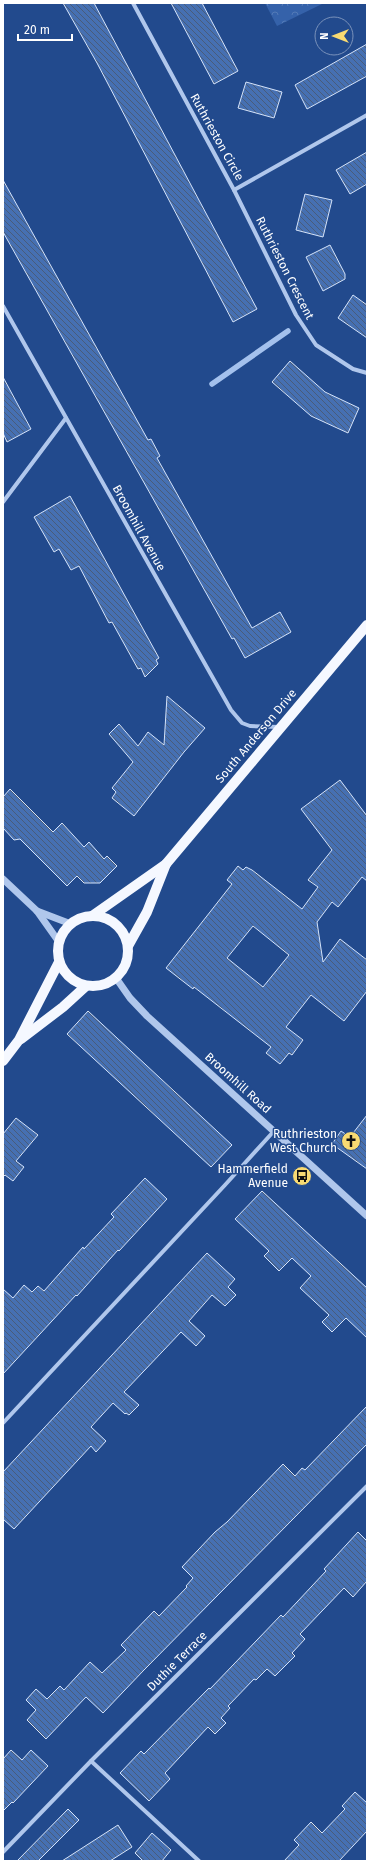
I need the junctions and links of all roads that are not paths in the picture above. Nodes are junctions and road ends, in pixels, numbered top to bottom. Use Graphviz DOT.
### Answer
graph roads {
  1 [pos="133,3"];
  2 [pos="367,115"];
  3 [pos="234,190"];
  4 [pos="3,306"];
  5 [pos="367,373"];
  6 [pos="66,418"];
  7 [pos="3,502"];
  8 [pos="367,625"];
  9 [pos="280,727"];
  10 [pos="166,864"];
  11 [pos="3,879"];
  12 [pos="37,911"];
  13 [pos="92,916"];
  14 [pos="71,924"];
  15 [pos="59,942"];
  16 [pos="128,946"];
  17 [pos="59,962"];
  18 [pos="116,978"];
  19 [pos="86,986"];
  20 [pos="19,1040"];
  21 [pos="3,1061"];
  22 [pos="274,1131"];
  23 [pos="367,1216"];
  24 [pos="3,1423"];
  25 [pos="367,1486"];
  26 [pos="91,1761"];
  27 [pos="3,1852"];
  28 [pos="199,1861"];
  1 -- 3 [label="street, Ruthrieston Circle"];
  2 -- 3 [label="street, Ruthrieston Circle"];
  3 -- 5 [label="street, Ruthrieston Crescent"];
  4 -- 6 [label="street, Broomhill Avenue"];
  6 -- 7 [label="street"];
  6 -- 9 [label="street, Broomhill Avenue"];
  8 -- 9 [label="main road, South Anderson Drive"];
  9 -- 10 [label="main road, South Anderson Drive"];
  10 -- 13 [label="main road"];
  10 -- 16 [label="main road"];
  11 -- 12 [label="street"];
  12 -- 14 [label="street"];
  12 -- 15 [label="street"];
  13 -- 14 [label="main road"];
  13 -- 16 [label="main road"];
  14 -- 15 [label="main road"];
  15 -- 17 [label="main road"];
  16 -- 18 [label="main road"];
  17 -- 19 [label="main road"];
  17 -- 20 [label="main road"];
  18 -- 19 [label="main road"];
  18 -- 22 [label="street, Broomhill Road"];
  19 -- 20 [label="main road"];
  20 -- 21 [label="main road"];
  22 -- 23 [label="street, Broomhill Road"];
  22 -- 24 [label="street"];
  25 -- 26 [label="street, Duthie Terrace"];
  26 -- 27 [label="street, Duthie Terrace"];
  26 -- 28 [label="street"];
}
